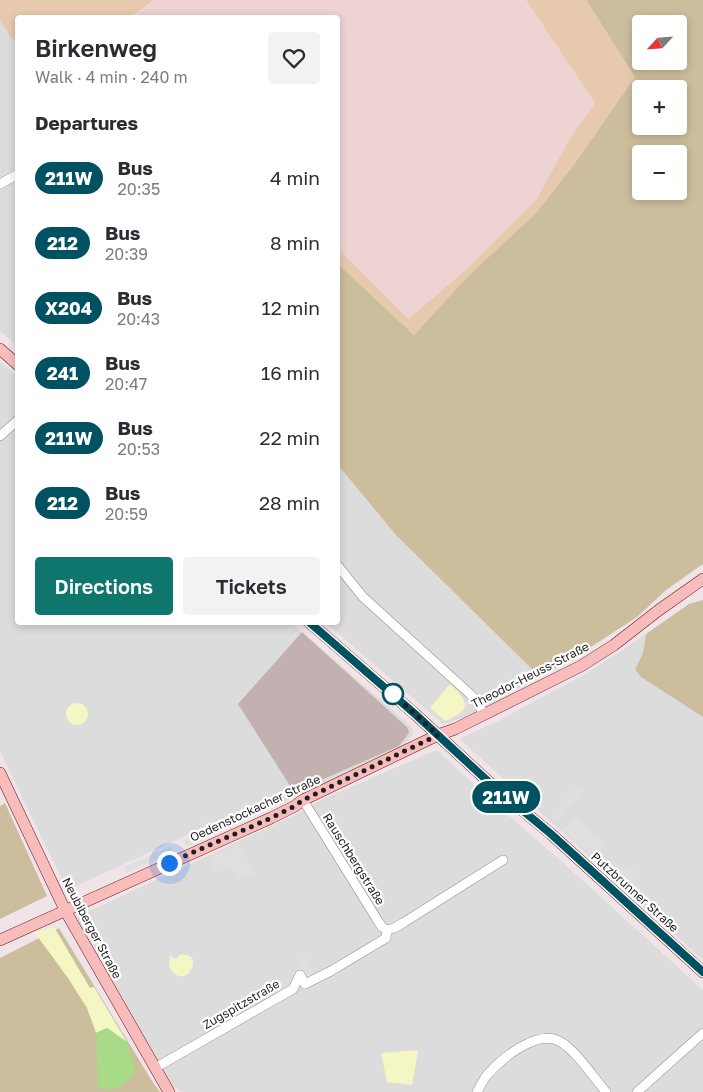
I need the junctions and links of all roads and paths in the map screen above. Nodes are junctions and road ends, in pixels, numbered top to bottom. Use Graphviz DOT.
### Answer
graph roads {
  1 [pos="15,176"];
  2 [pos="0,184"];
  3 [pos="0,349"];
  4 [pos="15,362"];
  5 [pos="15,423"];
  6 [pos="0,436"];
  7 [pos="340,568"];
  8 [pos="703,578"];
  9 [pos="313,625"];
  10 [pos="483,714"];
  11 [pos="438,735"];
  12 [pos="0,773"];
  13 [pos="303,800"];
  14 [pos="503,860"];
  15 [pos="65,910"];
  16 [pos="387,930"];
  17 [pos="0,940"];
  18 [pos="703,972"];
  19 [pos="703,1033"];
  20 [pos="155,1068"];
  21 [pos="170,1092"];
  22 [pos="477,1092"];
  23 [pos="606,1092"];
  24 [pos="637,1092"];
  1 -- 2 [label="street"];
  3 -- 4 [label="street"];
  5 -- 6 [label="street"];
  7 -- 10 [label="street"];
  8 -- 10 [label="street, Theodor-Heuss-Straße"];
  9 -- 11 [label="street, Putzbrunner Straße"];
  10 -- 11 [label="street, Theodor-Heuss-Straße"];
  11 -- 13 [label="street, Oedenstockacher Straße"];
  11 -- 18 [label="street, Putzbrunner Straße"];
  12 -- 15 [label="street, Neubiberger Straße"];
  13 -- 15 [label="street, Oedenstockacher Straße"];
  13 -- 16 [label="street, Rauschbergstraße"];
  14 -- 16 [label="street, Zugspitzstraße"];
  15 -- 17 [label="street, Oedenstockacher Straße"];
  15 -- 20 [label="street, Neubiberger Straße"];
  16 -- 20 [label="street, Zugspitzstraße"];
  19 -- 24 [label="street"];
  20 -- 21 [label="street, Neubiberger Straße"];
  22 -- 23 [label="street"];
}
